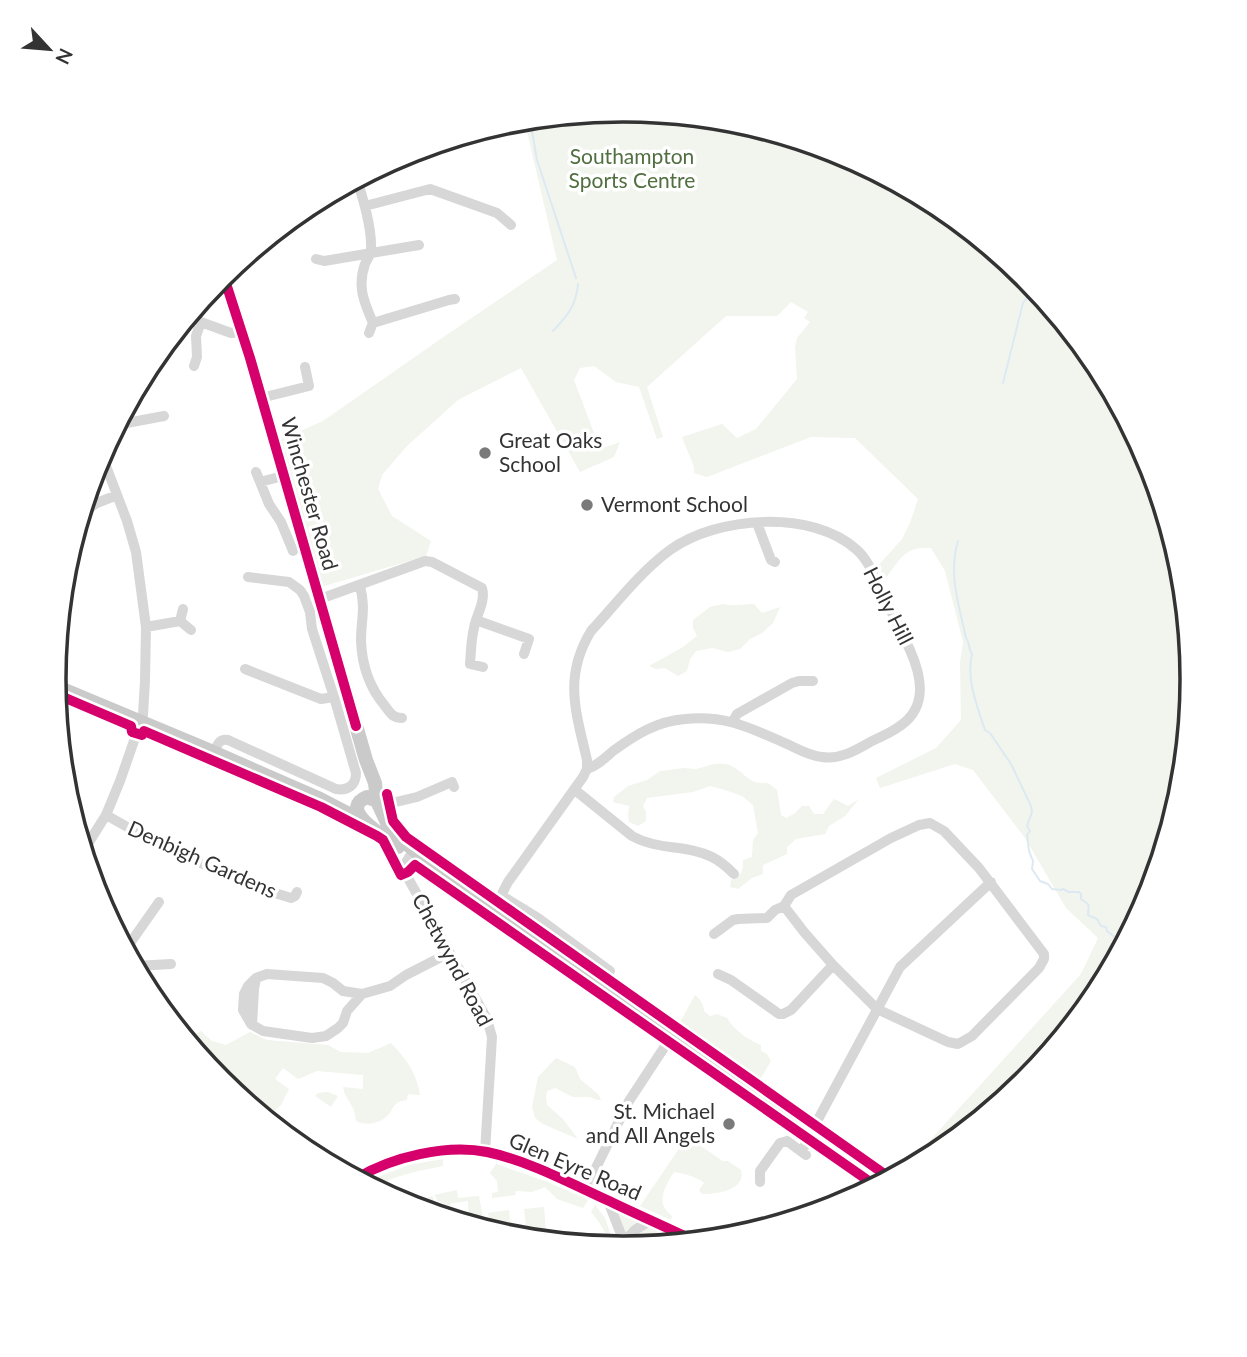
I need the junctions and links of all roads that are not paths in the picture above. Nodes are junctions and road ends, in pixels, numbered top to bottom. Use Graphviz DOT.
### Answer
graph roads {
  1 [pos="360,188"];
  2 [pos="365,206"];
  3 [pos="511,225"];
  4 [pos="419,245"];
  5 [pos="371,252"];
  6 [pos="316,259"];
  7 [pos="227,288"];
  8 [pos="455,299"];
  9 [pos="197,321"];
  10 [pos="201,322"];
  11 [pos="242,332"];
  12 [pos="198,361"];
  13 [pos="305,367"];
  14 [pos="261,398"];
  15 [pos="164,416"];
  16 [pos="129,423"];
  17 [pos="107,469"];
  18 [pos="284,476"];
  19 [pos="117,495"];
  20 [pos="94,505"];
  21 [pos="757,523"];
  22 [pos="289,547"];
  23 [pos="775,562"];
  24 [pos="248,577"];
  25 [pos="360,586"];
  26 [pos="320,599"];
  27 [pos="476,620"];
  28 [pos="146,626"];
  29 [pos="191,630"];
  30 [pos="330,635"];
  31 [pos="315,639"];
  32 [pos="524,654"];
  33 [pos="483,667"];
  34 [pos="245,669"];
  35 [pos="813,681"];
  36 [pos="67,691"];
  37 [pos="334,697"];
  38 [pos="402,718"];
  39 [pos="141,721"];
  40 [pos="733,721"];
  41 [pos="214,752"];
  42 [pos="366,760"];
  43 [pos="587,769"];
  44 [pos="453,782"];
  45 [pos="575,790"];
  46 [pos="320,799"];
  47 [pos="360,801"];
  48 [pos="379,805"];
  49 [pos="106,816"];
  50 [pos="362,818"];
  51 [pos="90,840"];
  52 [pos="410,856"];
  53 [pos="441,872"];
  54 [pos="734,874"];
  55 [pos="990,882"];
  56 [pos="297,892"];
  57 [pos="159,902"];
  58 [pos="498,902"];
  59 [pos="784,906"];
  60 [pos="720,932"];
  61 [pos="132,940"];
  62 [pos="449,953"];
  63 [pos="171,964"];
  64 [pos="146,965"];
  65 [pos="833,965"];
  66 [pos="610,971"];
  67 [pos="718,974"];
  68 [pos="343,991"];
  69 [pos="367,992"];
  70 [pos="877,1009"];
  71 [pos="347,1011"];
  72 [pos="673,1034"];
  73 [pos="812,1132"];
  74 [pos="485,1152"];
  75 [pos="368,1173"];
  76 [pos="875,1176"];
  77 [pos="760,1182"];
  78 [pos="585,1190"];
  79 [pos="608,1201"];
  80 [pos="651,1220"];
  81 [pos="677,1233"];
  82 [pos="621,1236"];
  83 [pos="631,1236"];
  1 -- 2 [label="street"];
  2 -- 3 [label="street"];
  2 -- 5 [label="street"];
  4 -- 5 [label="street"];
  5 -- 6 [label="street"];
  5 -- 8 [label="street"];
  7 -- 11 [label="main road, Winchester Road"];
  9 -- 10 [label="street"];
  10 -- 11 [label="street"];
  10 -- 12 [label="street"];
  11 -- 14 [label="main road, Winchester Road"];
  13 -- 14 [label="street"];
  14 -- 18 [label="main road, Winchester Road"];
  15 -- 16 [label="street"];
  17 -- 19 [label="street"];
  18 -- 22 [label="street"];
  18 -- 26 [label="main road, Winchester Road"];
  19 -- 20 [label="street"];
  19 -- 28 [label="street"];
  21 -- 23 [label="street"];
  21 -- 40 [label="street, Holly Hill"];
  21 -- 43 [label="street, Holly Hill"];
  24 -- 31 [label="street"];
  25 -- 26 [label="street"];
  25 -- 27 [label="street"];
  25 -- 38 [label="street"];
  26 -- 30 [label="main road, Winchester Road"];
  27 -- 32 [label="street"];
  27 -- 33 [label="street"];
  28 -- 29 [label="street"];
  28 -- 39 [label="street"];
  30 -- 31 [label="street"];
  30 -- 42 [label="main road, Winchester Road"];
  31 -- 37 [label="street"];
  34 -- 37 [label="street"];
  35 -- 40 [label="street"];
  36 -- 39 [label="main road"];
  37 -- 41 [label="street"];
  39 -- 41 [label="main road"];
  39 -- 49 [label="street"];
  40 -- 43 [label="street, Holly Hill"];
  41 -- 46 [label="main road"];
  42 -- 47 [label="main road, Winchester Road"];
  42 -- 48 [label="main road, Winchester Road"];
  43 -- 45 [label="street, Holly Hill"];
  44 -- 48 [label="street"];
  45 -- 54 [label="street"];
  45 -- 58 [label="street, Holly Hill"];
  46 -- 47 [label="main road"];
  46 -- 50 [label="main road"];
  47 -- 48 [label="main road"];
  47 -- 50 [label="main road"];
  48 -- 50 [label="main road"];
  48 -- 53 [label="main road"];
  49 -- 51 [label="street"];
  49 -- 56 [label="street, Denbigh Gardens"];
  50 -- 52 [label="main road"];
  52 -- 53 [label="main road"];
  52 -- 62 [label="street, Chetwynd Road"];
  53 -- 58 [label="main road"];
  55 -- 59 [label="street"];
  55 -- 70 [label="street"];
  55 -- 70 [label="street"];
  57 -- 61 [label="street"];
  58 -- 66 [label="street"];
  58 -- 72 [label="main road"];
  59 -- 60 [label="street"];
  59 -- 65 [label="street"];
  62 -- 69 [label="street"];
  62 -- 74 [label="street, Chetwynd Road"];
  63 -- 64 [label="street"];
  65 -- 67 [label="street"];
  65 -- 70 [label="street"];
  68 -- 69 [label="street"];
  68 -- 71 [label="street"];
  68 -- 71 [label="street"];
  69 -- 71 [label="street"];
  70 -- 73 [label="street"];
  72 -- 73 [label="main road"];
  72 -- 78 [label="street"];
  73 -- 76 [label="main road"];
  73 -- 77 [label="street"];
  74 -- 75 [label="street, Glen Eyre Road"];
  74 -- 78 [label="street, Glen Eyre Road"];
  78 -- 79 [label="street, Glen Eyre Road"];
  79 -- 80 [label="street, Glen Eyre Road"];
  79 -- 82 [label="street"];
  80 -- 81 [label="street, Glen Eyre Road"];
  80 -- 83 [label="street"];
}
